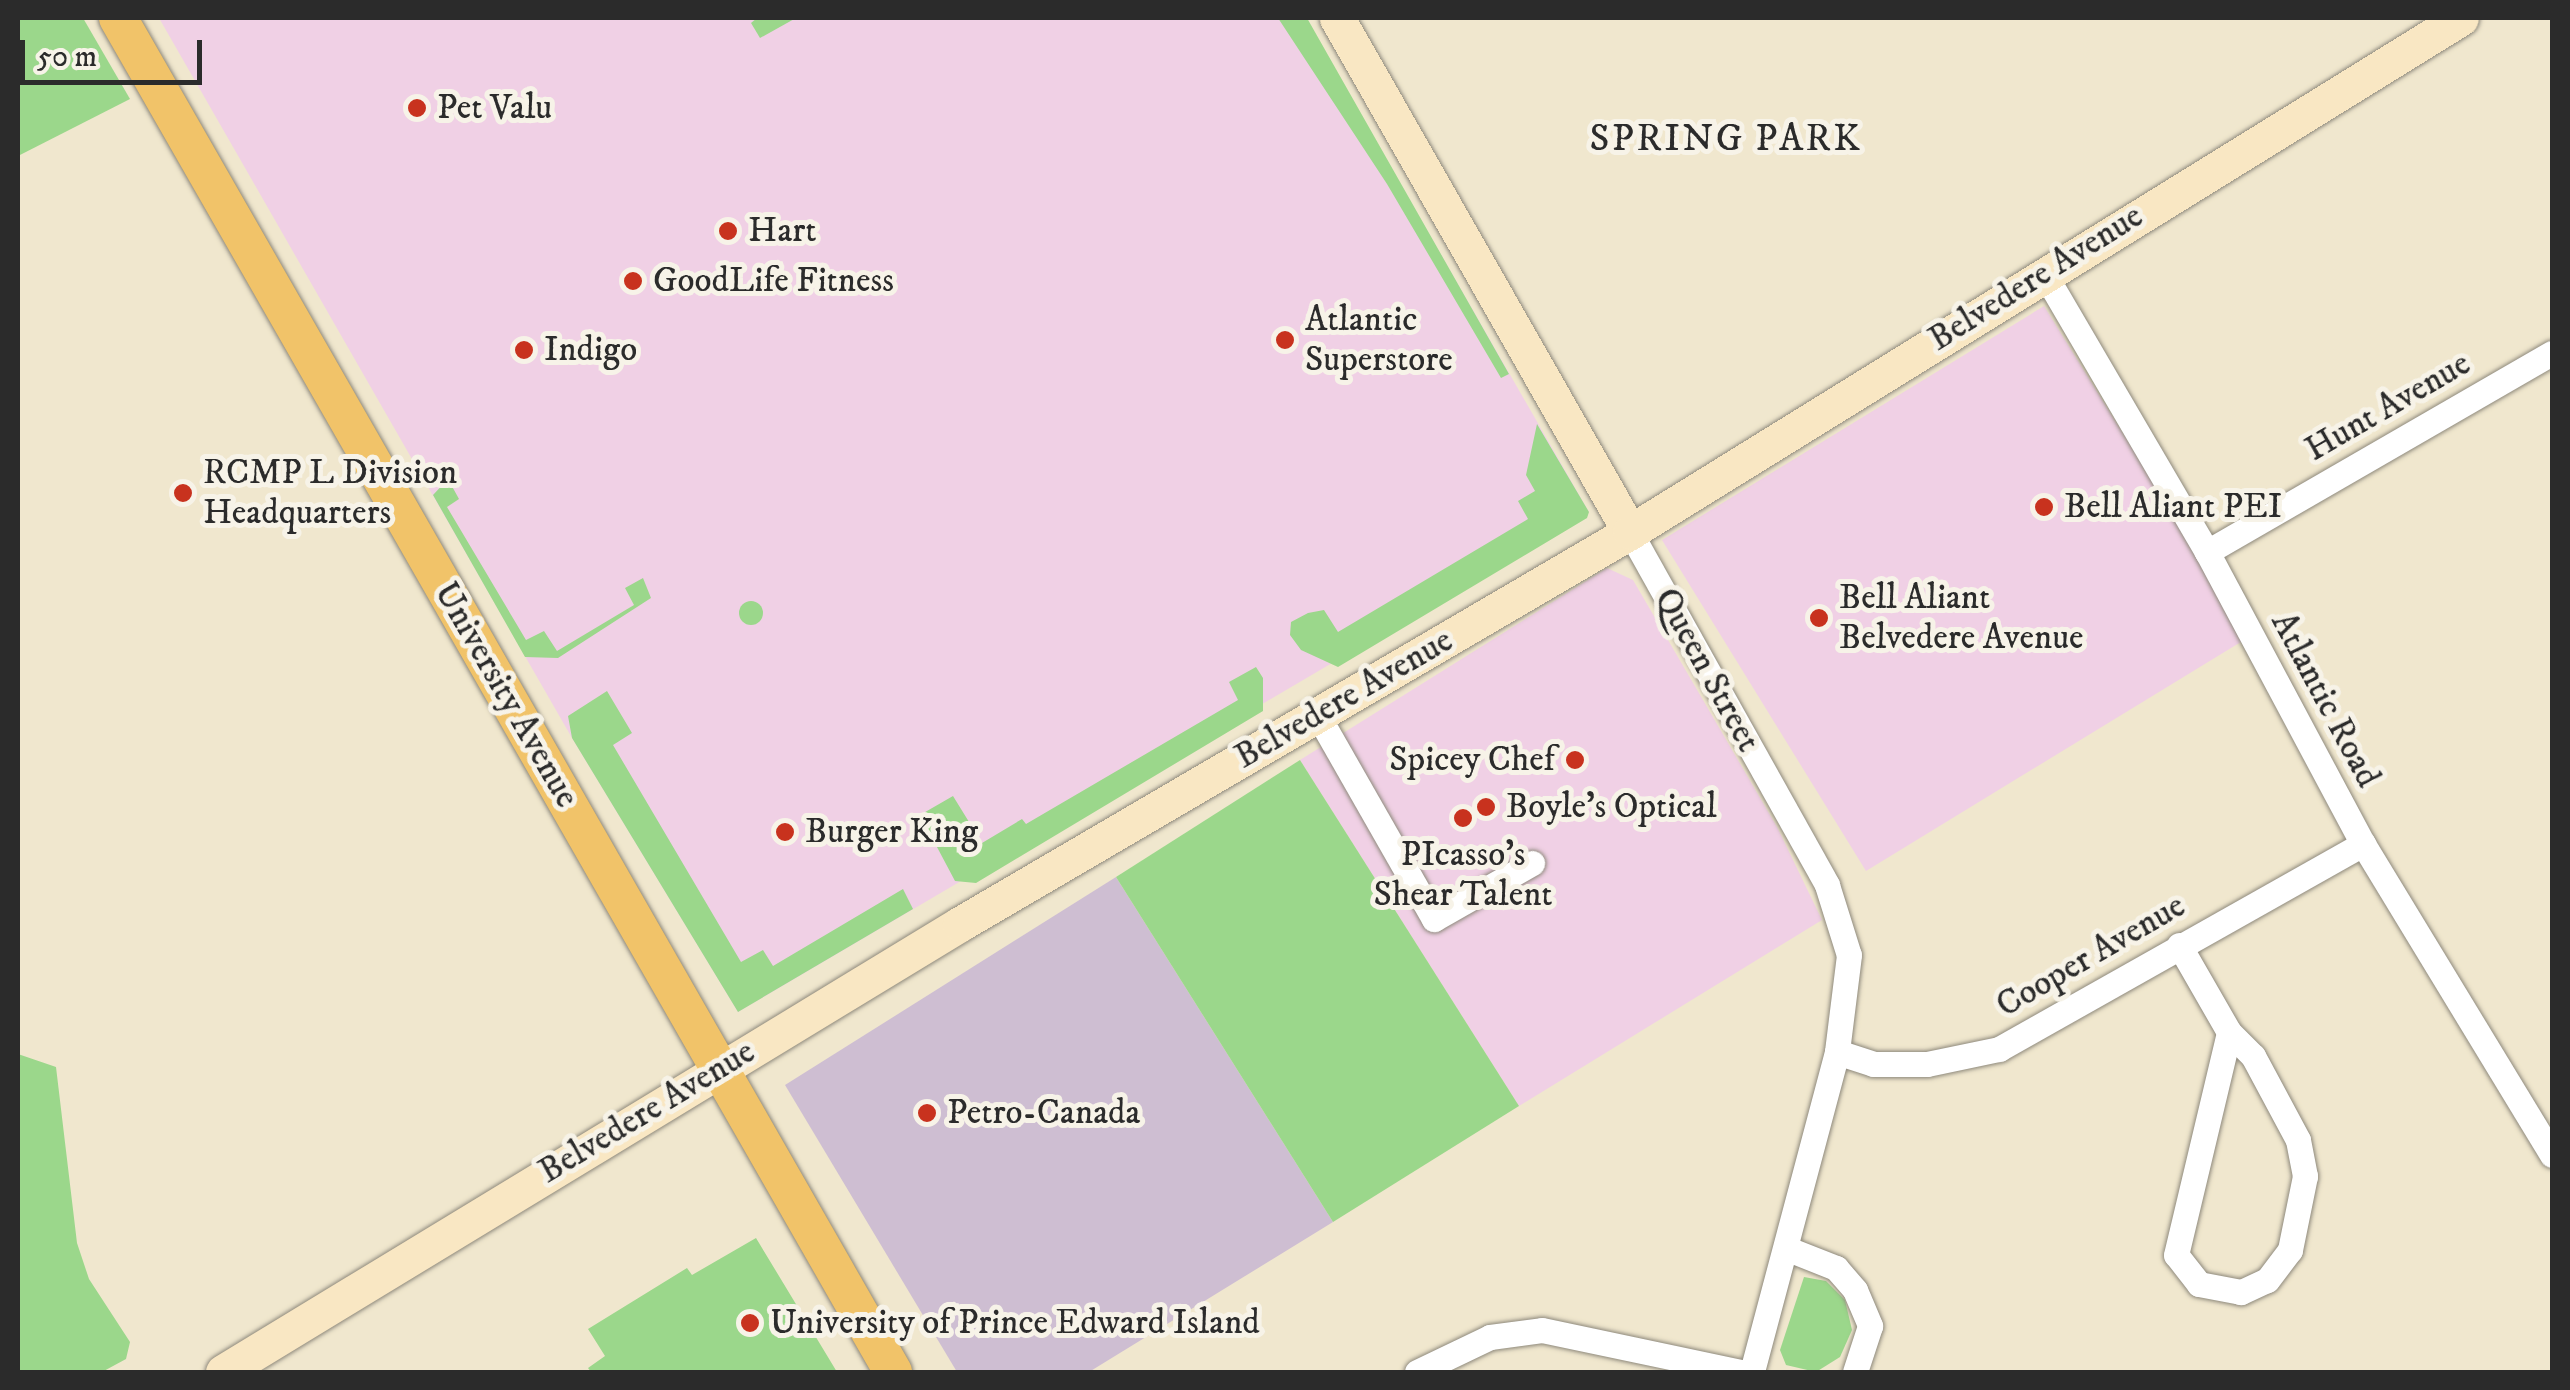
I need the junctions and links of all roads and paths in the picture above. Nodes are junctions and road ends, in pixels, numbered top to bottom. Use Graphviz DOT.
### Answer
graph roads {
  1 [pos="118,18"];
  2 [pos="1337,18"];
  3 [pos="2461,18"];
  4 [pos="2044,273"];
  5 [pos="2552,352"];
  6 [pos="1630,532"];
  7 [pos="2207,552"];
  8 [pos="1317,714"];
  9 [pos="2363,844"];
  10 [pos="1532,863"];
  11 [pos="2179,946"];
  12 [pos="2229,1032"];
  13 [pos="1837,1052"];
  14 [pos="718,1069"];
  15 [pos="2552,1155"];
  16 [pos="1788,1249"];
  17 [pos="222,1372"];
  18 [pos="893,1372"];
  19 [pos="1417,1372"];
  20 [pos="1740,1372"];
  21 [pos="1752,1372"];
  22 [pos="1855,1372"];
  1 -- 14 [label="main road, University Avenue"];
  2 -- 6 [label="main road, Queen Street"];
  3 -- 4 [label="main road, Belvedere Avenue"];
  4 -- 6 [label="main road, Belvedere Avenue"];
  4 -- 7 [label="street, Atlantic Road"];
  5 -- 7 [label="street, Hunt Avenue"];
  6 -- 8 [label="main road, Belvedere Avenue"];
  6 -- 13 [label="street, Queen Street"];
  7 -- 9 [label="street, Atlantic Road"];
  8 -- 10 [label="street"];
  8 -- 14 [label="main road, Belvedere Avenue"];
  9 -- 11 [label="street, Cooper Avenue"];
  9 -- 15 [label="street, Atlantic Road"];
  11 -- 12 [label="street"];
  11 -- 13 [label="street, Cooper Avenue"];
  12 -- 12 [label="street"];
  13 -- 16 [label="street, Queen Street"];
  14 -- 17 [label="main road, Belvedere Avenue"];
  14 -- 18 [label="main road, University Avenue"];
  16 -- 21 [label="street, Queen Street"];
  16 -- 22 [label="street"];
  19 -- 20 [label="street"];
}
